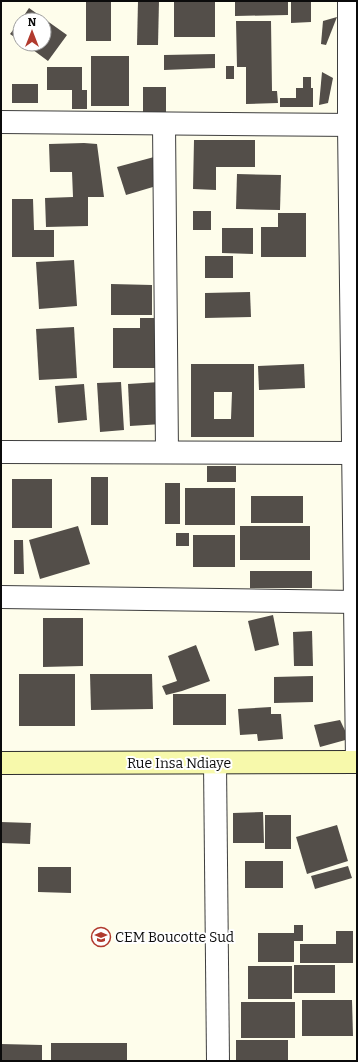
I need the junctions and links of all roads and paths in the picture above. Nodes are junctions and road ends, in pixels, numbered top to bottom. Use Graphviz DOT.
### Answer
graph roads {
  1 [pos="349,1"];
  2 [pos="1,122"];
  3 [pos="164,124"];
  4 [pos="353,126"];
  5 [pos="1,452"];
  6 [pos="167,452"];
  7 [pos="355,453"];
  8 [pos="1,597"];
  9 [pos="356,602"];
  10 [pos="357,761"];
  11 [pos="1,763"];
  12 [pos="214,763"];
  13 [pos="218,1061"];
  1 -- 4 [label="street"];
  2 -- 3 [label="street"];
  3 -- 4 [label="street"];
  3 -- 6 [label="street"];
  4 -- 7 [label="street"];
  5 -- 6 [label="street"];
  6 -- 7 [label="street"];
  7 -- 9 [label="street"];
  8 -- 9 [label="street"];
  9 -- 10 [label="street"];
  10 -- 12 [label="main road, Rue Insa Ndiaye"];
  11 -- 12 [label="main road, Rue Insa Ndiaye"];
  12 -- 13 [label="street"];
}
